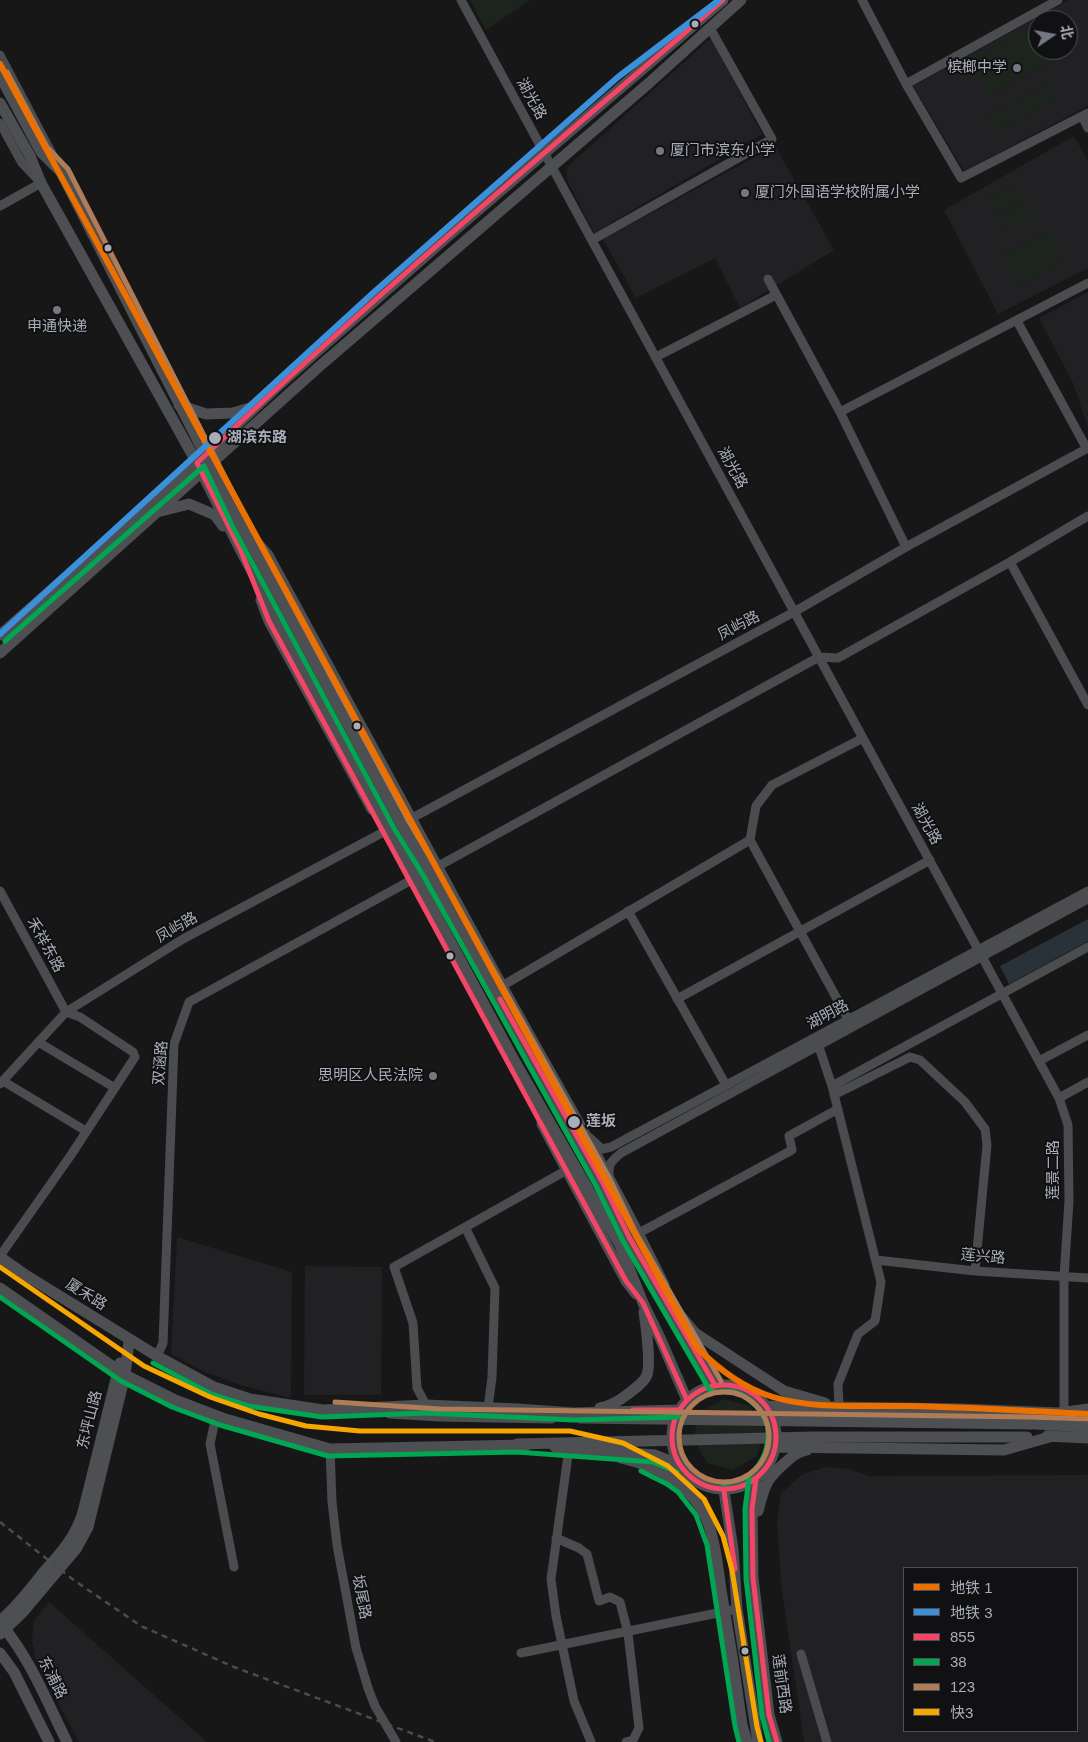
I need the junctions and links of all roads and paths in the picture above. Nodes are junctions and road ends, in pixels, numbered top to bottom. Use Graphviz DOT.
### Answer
graph roads {
  1 [pos="461,0"];
  2 [pos="723,0"];
  3 [pos="741,0"];
  4 [pos="862,0"];
  5 [pos="1058,0"];
  6 [pos="710,28"];
  7 [pos="0,55"];
  8 [pos="0,76"];
  9 [pos="906,84"];
  10 [pos="0,103"];
  11 [pos="1085,114"];
  12 [pos="0,123"];
  13 [pos="1088,128"];
  14 [pos="544,152"];
  15 [pos="551,166"];
  16 [pos="61,172"];
  17 [pos="41,183"];
  18 [pos="0,206"];
  19 [pos="592,240"];
  20 [pos="768,280"];
  21 [pos="1088,283"];
  22 [pos="776,295"];
  23 [pos="1017,321"];
  24 [pos="656,357"];
  25 [pos="281,382"];
  26 [pos="179,405"];
  27 [pos="840,412"];
  28 [pos="1087,448"];
  29 [pos="209,460"];
  30 [pos="199,468"];
  31 [pos="158,512"];
  32 [pos="1088,516"];
  33 [pos="906,547"];
  34 [pos="241,551"];
  35 [pos="1010,562"];
  36 [pos="794,612"];
  37 [pos="0,635"];
  38 [pos="0,653"];
  39 [pos="819,657"];
  40 [pos="1088,705"];
  41 [pos="863,738"];
  42 [pos="397,826"];
  43 [pos="750,840"];
  44 [pos="930,860"];
  45 [pos="433,869"];
  46 [pos="414,879"];
  47 [pos="0,891"];
  48 [pos="1088,891"];
  49 [pos="1088,899"];
  50 [pos="628,911"];
  51 [pos="800,931"];
  52 [pos="1088,946"];
  53 [pos="980,953"];
  54 [pos="502,986"];
  55 [pos="1002,994"];
  56 [pos="677,999"];
  57 [pos="66,1012"];
  58 [pos="848,1020"];
  59 [pos="1088,1035"];
  60 [pos="38,1042"];
  61 [pos="818,1044"];
  62 [pos="1039,1061"];
  63 [pos="1,1082"];
  64 [pos="1088,1082"];
  65 [pos="726,1085"];
  66 [pos="115,1088"];
  67 [pos="833,1090"];
  68 [pos="1059,1098"];
  69 [pos="838,1109"];
  70 [pos="86,1131"];
  71 [pos="584,1132"];
  72 [pos="567,1170"];
  73 [pos="609,1177"];
  74 [pos="465,1227"];
  75 [pos="639,1233"];
  76 [pos="0,1257"];
  77 [pos="876,1260"];
  78 [pos="975,1271"];
  79 [pos="1064,1277"];
  80 [pos="1088,1278"];
  81 [pos="0,1288"];
  82 [pos="643,1303"];
  83 [pos="675,1310"];
  84 [pos="129,1341"];
  85 [pos="691,1346"];
  86 [pos="157,1356"];
  87 [pos="121,1372"];
  88 [pos="714,1385"];
  89 [pos="687,1400"];
  90 [pos="426,1405"];
  91 [pos="767,1406"];
  92 [pos="839,1407"];
  93 [pos="488,1408"];
  94 [pos="1088,1409"];
  95 [pos="335,1410"];
  96 [pos="679,1410"];
  97 [pos="1062,1413"];
  98 [pos="216,1416"];
  99 [pos="577,1416"];
  100 [pos="1031,1424"];
  101 [pos="1088,1427"];
  102 [pos="1053,1436"];
  103 [pos="1088,1438"];
  104 [pos="517,1444"];
  105 [pos="776,1446"];
  106 [pos="823,1447"];
  107 [pos="330,1449"];
  108 [pos="572,1449"];
  109 [pos="680,1465"];
  110 [pos="756,1479"];
  111 [pos="724,1491"];
  112 [pos="752,1535"];
  113 [pos="556,1538"];
  114 [pos="234,1566"];
  115 [pos="738,1609"];
  116 [pos="725,1612"];
  117 [pos="2,1627"];
  118 [pos="627,1631"];
  119 [pos="562,1645"];
  120 [pos="0,1653"];
  121 [pos="521,1653"];
  122 [pos="801,1654"];
  123 [pos="49,1742"];
  124 [pos="67,1742"];
  125 [pos="396,1742"];
  126 [pos="591,1742"];
  127 [pos="626,1742"];
  128 [pos="747,1742"];
  129 [pos="758,1742"];
  130 [pos="777,1742"];
  131 [pos="827,1742"];
  1 -- 14 [label="street, 湖光路"];
  2 -- 14 [label="main road"];
  3 -- 6 [label="main road"];
  4 -- 9 [label="street"];
  5 -- 9 [label="street"];
  6 -- 15 [label="main road"];
  6 -- 19 [label="street"];
  7 -- 16 [label="street"];
  8 -- 16 [label="main road"];
  9 -- 11 [label="street"];
  10 -- 17 [label="main road"];
  11 -- 13 [label="street"];
  12 -- 17 [label="street"];
  14 -- 15 [label="street, 湖光路"];
  14 -- 25 [label="main road"];
  15 -- 19 [label="street, 湖光路"];
  15 -- 29 [label="main road"];
  16 -- 26 [label="main road"];
  17 -- 18 [label="street"];
  17 -- 30 [label="main road"];
  19 -- 24 [label="street, 湖光路"];
  20 -- 22 [label="street"];
  21 -- 23 [label="street"];
  22 -- 24 [label="street"];
  22 -- 27 [label="street"];
  23 -- 27 [label="street"];
  23 -- 28 [label="street"];
  24 -- 36 [label="street, 湖光路"];
  25 -- 26 [label="main road"];
  25 -- 29 [label="main road"];
  26 -- 29 [label="main road"];
  27 -- 33 [label="street"];
  28 -- 33 [label="street, 凤屿路"];
  29 -- 30 [label="main road"];
  29 -- 42 [label="main road"];
  30 -- 31 [label="main road"];
  30 -- 34 [label="main road"];
  30 -- 37 [label="main road"];
  31 -- 34 [label="main road"];
  31 -- 38 [label="main road"];
  32 -- 35 [label="street"];
  33 -- 36 [label="street, 凤屿路"];
  34 -- 42 [label="main road"];
  35 -- 39 [label="street"];
  35 -- 40 [label="street"];
  36 -- 39 [label="street, 湖光路"];
  36 -- 42 [label="street, 凤屿路"];
  39 -- 41 [label="street, 湖光路"];
  39 -- 45 [label="street"];
  41 -- 43 [label="street"];
  41 -- 44 [label="street, 湖光路"];
  42 -- 45 [label="main road"];
  42 -- 46 [label="main road"];
  42 -- 57 [label="street, 凤屿路"];
  43 -- 50 [label="street"];
  43 -- 51 [label="street"];
  44 -- 51 [label="street"];
  44 -- 53 [label="street, 湖光路"];
  45 -- 54 [label="main road"];
  45 -- 85 [label="main road"];
  46 -- 72 [label="main road"];
  46 -- 82 [label="main road"];
  46 -- 86 [label="street, 双涵路"];
  47 -- 57 [label="street, 禾祥东路"];
  48 -- 53 [label="street, 湖明路"];
  49 -- 53 [label="street, 湖明路"];
  50 -- 54 [label="street"];
  50 -- 56 [label="street"];
  51 -- 56 [label="street"];
  51 -- 58 [label="street"];
  52 -- 55 [label="street"];
  53 -- 55 [label="street, 莲景二路"];
  53 -- 58 [label="street, 湖明路"];
  53 -- 61 [label="street, 湖明路"];
  54 -- 71 [label="main road"];
  55 -- 62 [label="street, 莲景二路"];
  55 -- 67 [label="street"];
  56 -- 65 [label="street"];
  57 -- 60 [label="street, 凤屿路"];
  57 -- 66 [label="street"];
  58 -- 65 [label="street, 湖明路"];
  59 -- 62 [label="street"];
  60 -- 63 [label="street, 凤屿路"];
  60 -- 66 [label="street"];
  61 -- 67 [label="street"];
  61 -- 73 [label="street, 湖明路"];
  62 -- 68 [label="street, 莲景二路"];
  63 -- 70 [label="street"];
  64 -- 68 [label="street"];
  65 -- 71 [label="street, 湖明路"];
  66 -- 70 [label="street"];
  67 -- 69 [label="street"];
  67 -- 78 [label="street"];
  68 -- 79 [label="street, 莲景二路"];
  69 -- 75 [label="street"];
  69 -- 77 [label="street"];
  70 -- 76 [label="street"];
  71 -- 73 [label="main road"];
  72 -- 74 [label="street"];
  72 -- 82 [label="main road"];
  73 -- 75 [label="main road"];
  74 -- 90 [label="street"];
  74 -- 93 [label="street"];
  75 -- 83 [label="main road"];
  76 -- 84 [label="main road, 厦禾路"];
  77 -- 78 [label="street, 莲兴路"];
  77 -- 92 [label="street"];
  78 -- 79 [label="street, 莲兴路"];
  79 -- 80 [label="street, 莲兴路"];
  79 -- 97 [label="street, 莲景二路"];
  81 -- 87 [label="main road"];
  82 -- 89 [label="main road"];
  82 -- 99 [label="main road"];
  83 -- 85 [label="main road"];
  83 -- 92 [label="main road"];
  84 -- 86 [label="main road, 厦禾路"];
  84 -- 87 [label="main road, 东坪山路"];
  85 -- 88 [label="main road"];
  86 -- 95 [label="main road, 厦禾路"];
  87 -- 98 [label="main road"];
  87 -- 117 [label="main road, 东坪山路"];
  88 -- 89 [label="main road"];
  88 -- 91 [label="main road"];
  89 -- 96 [label="main road"];
  90 -- 93 [label="main road"];
  90 -- 95 [label="main road"];
  91 -- 92 [label="main road"];
  91 -- 105 [label="main road"];
  92 -- 97 [label="main road"];
  93 -- 99 [label="main road"];
  94 -- 97 [label="main road"];
  95 -- 99 [label="main road"];
  96 -- 99 [label="main road"];
  96 -- 109 [label="main road"];
  97 -- 100 [label="main road"];
  98 -- 107 [label="main road"];
  98 -- 114 [label="street"];
  99 -- 100 [label="main road, bridge"];
  100 -- 101 [label="main road"];
  102 -- 103 [label="main road"];
  102 -- 104 [label="main road, bridge"];
  102 -- 106 [label="main road"];
  104 -- 107 [label="main road"];
  104 -- 108 [label="main road"];
  105 -- 106 [label="main road"];
  105 -- 110 [label="main road"];
  106 -- 112 [label="main road"];
  107 -- 125 [label="street, 坂尾路"];
  108 -- 109 [label="main road"];
  108 -- 113 [label="street"];
  108 -- 116 [label="main road"];
  109 -- 111 [label="main road"];
  110 -- 111 [label="main road"];
  110 -- 112 [label="main road, 莲前西路"];
  111 -- 115 [label="main road"];
  112 -- 130 [label="main road, 莲前西路"];
  113 -- 118 [label="street"];
  113 -- 119 [label="street"];
  115 -- 116 [label="street"];
  115 -- 129 [label="main road"];
  116 -- 118 [label="street"];
  116 -- 128 [label="main road"];
  117 -- 124 [label="main road, 东浦路"];
  118 -- 119 [label="street"];
  118 -- 127 [label="street"];
  119 -- 121 [label="street"];
  119 -- 126 [label="street"];
  120 -- 123 [label="main road, 东浦路"];
  122 -- 131 [label="street"];
}
